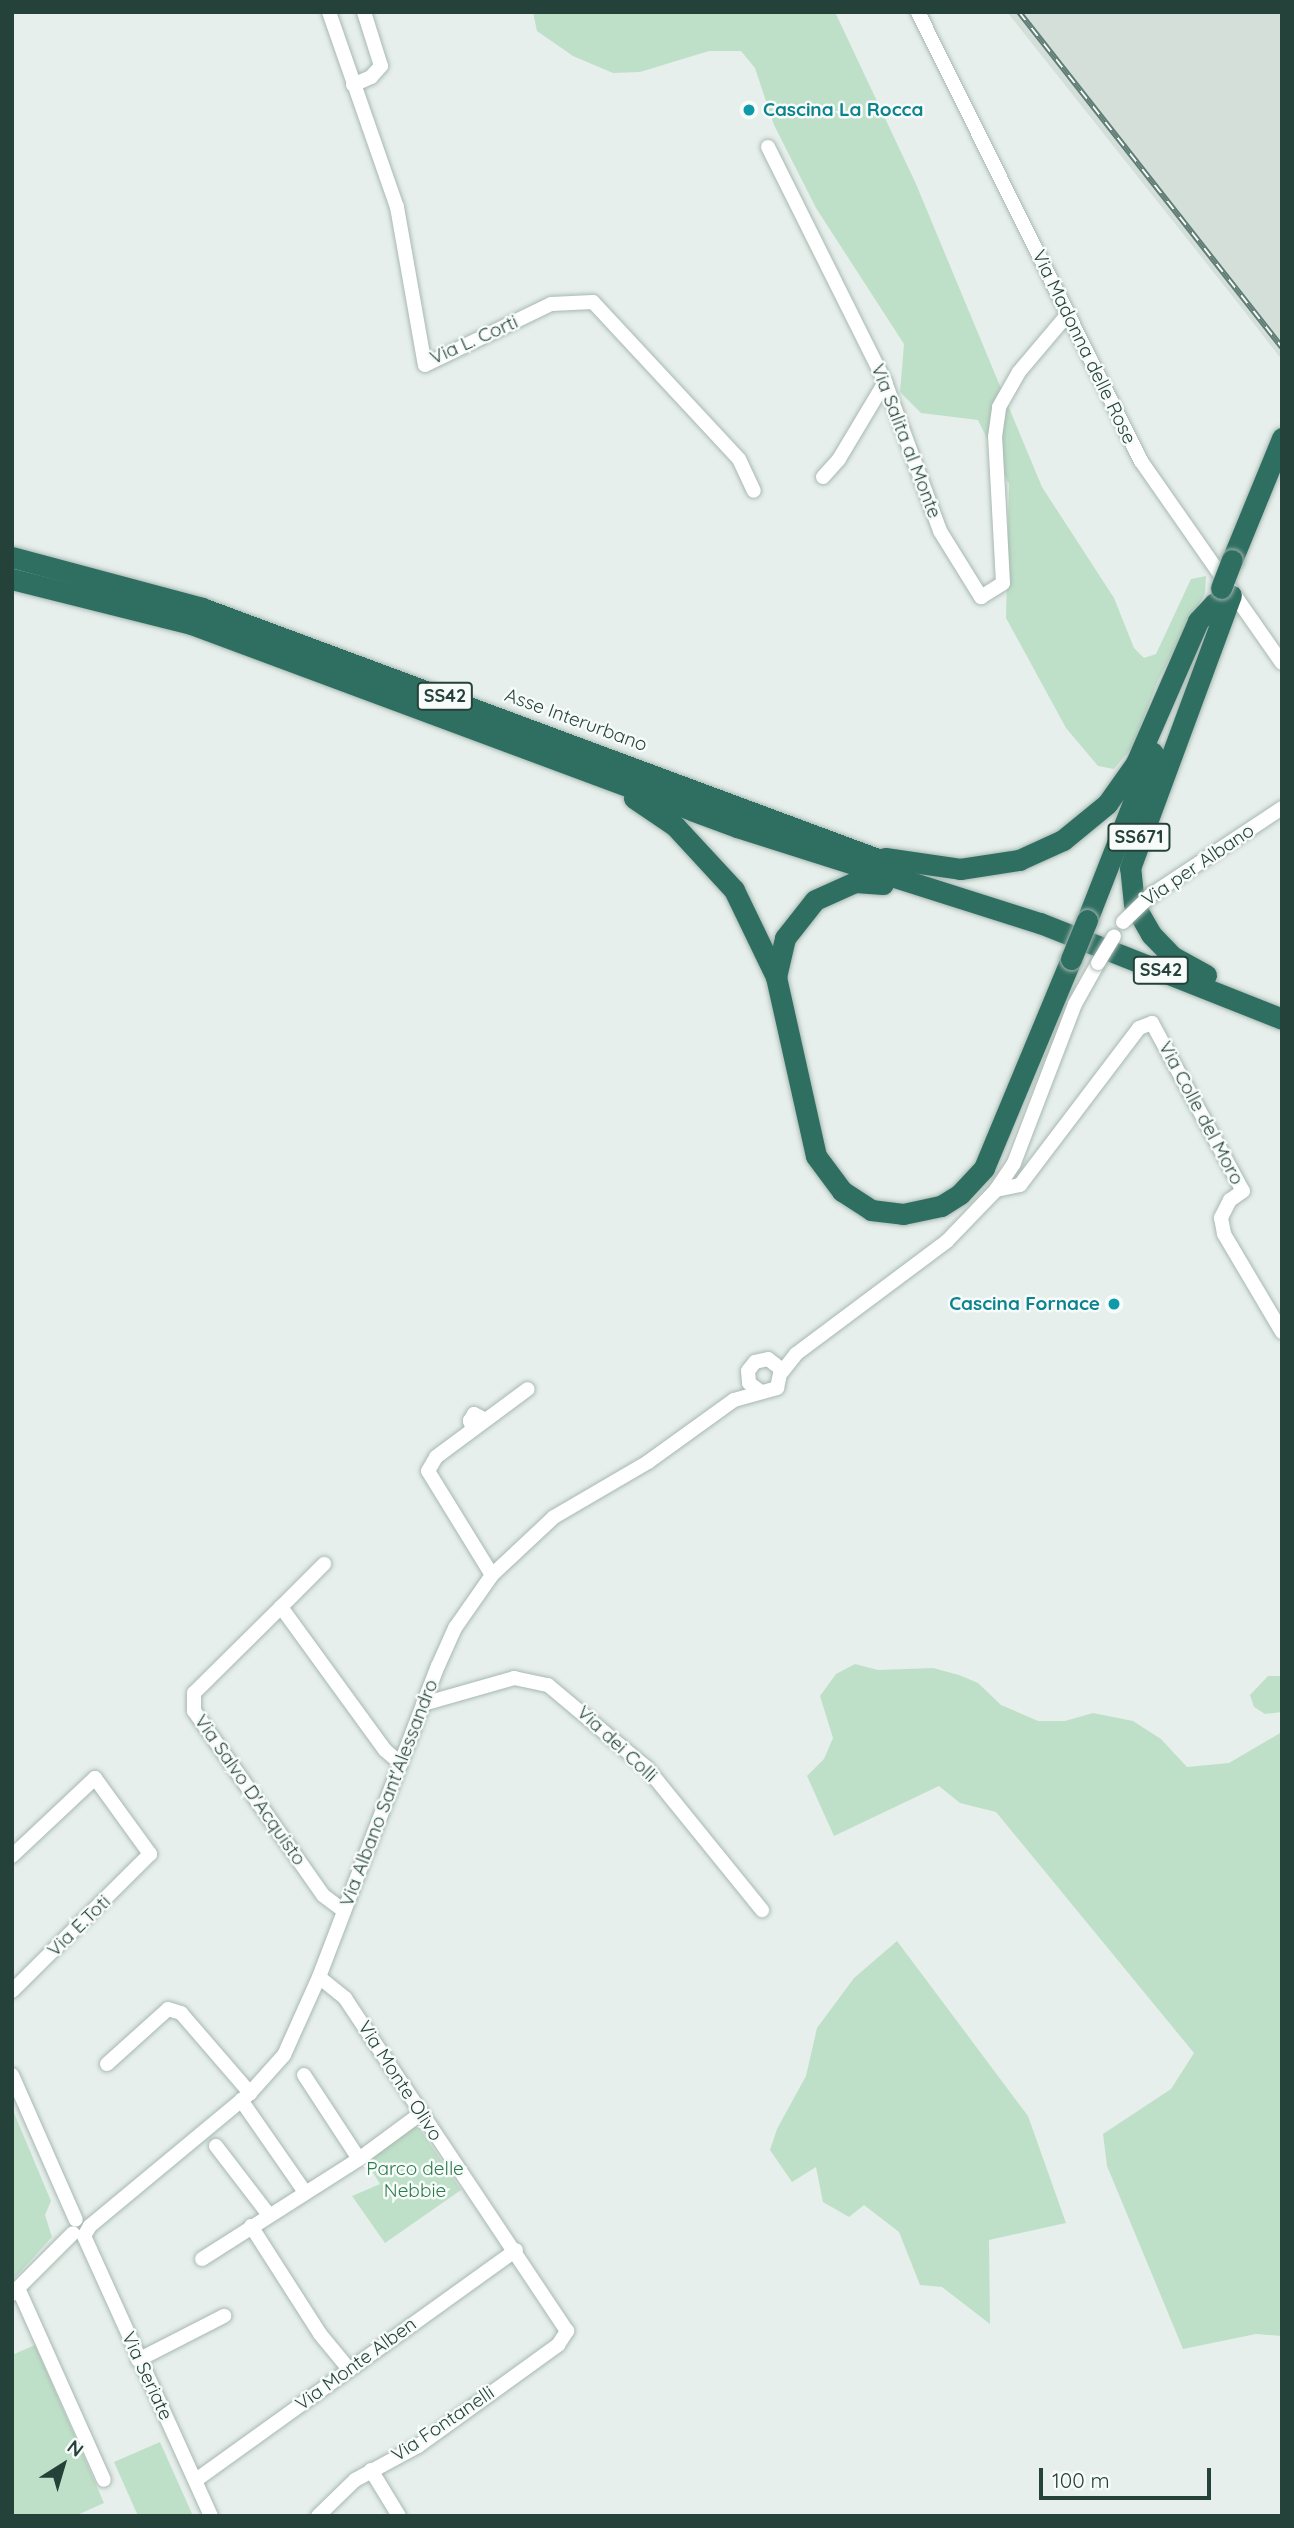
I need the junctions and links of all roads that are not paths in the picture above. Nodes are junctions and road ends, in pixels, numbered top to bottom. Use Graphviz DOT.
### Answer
graph roads {
  1 [pos="329,12"];
  2 [pos="364,12"];
  3 [pos="918,12"];
  4 [pos="353,85"];
  5 [pos="768,147"];
  6 [pos="1068,314"];
  7 [pos="885,382"];
  8 [pos="1282,438"];
  9 [pos="1282,455"];
  10 [pos="822,477"];
  11 [pos="754,491"];
  12 [pos="12,557"];
  13 [pos="1236,564"];
  14 [pos="12,579"];
  15 [pos="1222,595"];
  16 [pos="1282,663"];
  17 [pos="439,716"];
  18 [pos="1282,808"];
  19 [pos="872,855"];
  20 [pos="958,895"];
  21 [pos="1040,923"];
  22 [pos="776,977"];
  23 [pos="1282,1018"];
  24 [pos="996,1190"];
  25 [pos="1282,1332"];
  26 [pos="796,1354"];
  27 [pos="771,1360"];
  28 [pos="782,1372"];
  29 [pos="748,1376"];
  30 [pos="528,1389"];
  31 [pos="761,1392"];
  32 [pos="734,1400"];
  33 [pos="324,1564"];
  34 [pos="492,1575"];
  35 [pos="281,1607"];
  36 [pos="423,1704"];
  37 [pos="401,1764"];
  38 [pos="12,1856"];
  39 [pos="762,1910"];
  40 [pos="344,1911"];
  41 [pos="319,1977"];
  42 [pos="12,1991"];
  43 [pos="107,2064"];
  44 [pos="12,2075"];
  45 [pos="304,2075"];
  46 [pos="245,2097"];
  47 [pos="420,2114"];
  48 [pos="216,2146"];
  49 [pos="359,2159"];
  50 [pos="305,2192"];
  51 [pos="269,2215"];
  52 [pos="251,2226"];
  53 [pos="81,2229"];
  54 [pos="516,2250"];
  55 [pos="202,2259"];
  56 [pos="15,2291"];
  57 [pos="224,2316"];
  58 [pos="567,2331"];
  59 [pos="138,2360"];
  60 [pos="349,2369"];
  61 [pos="371,2470"];
  62 [pos="104,2480"];
  63 [pos="196,2480"];
  64 [pos="211,2516"];
  65 [pos="318,2516"];
  66 [pos="399,2516"];
  1 -- 4 [label="street, Via L. Corti"];
  2 -- 4 [label="street"];
  3 -- 6 [label="street, Via Madonna delle Rose"];
  4 -- 11 [label="street, Via L. Corti"];
  5 -- 7 [label="street, Via Salita al Monte"];
  6 -- 7 [label="street, Via Salita al Monte"];
  6 -- 16 [label="street, Via Madonna delle Rose"];
  7 -- 10 [label="street"];
  8 -- 13 [label="highway, SS671"];
  9 -- 13 [label="highway, SS671"];
  12 -- 19 [label="highway, Asse Interurbano / SS42"];
  13 -- 15 [label="highway, SS671, bridge"];
  14 -- 17 [label="highway, SS42"];
  15 -- 19 [label="highway"];
  15 -- 22 [label="highway, SS671, bridge"];
  15 -- 23 [label="highway, SS671"];
  17 -- 20 [label="highway, SS42"];
  17 -- 22 [label="highway, SS671"];
  18 -- 24 [label="street, Via per Albano, bridge"];
  19 -- 20 [label="highway, Asse Interurbano"];
  20 -- 21 [label="highway, SS42"];
  21 -- 22 [label="highway"];
  21 -- 23 [label="highway, SS42"];
  24 -- 25 [label="street, Via Colle del Moro"];
  24 -- 26 [label="street"];
  26 -- 27 [label="street"];
  26 -- 28 [label="street"];
  27 -- 28 [label="street"];
  27 -- 29 [label="street"];
  28 -- 31 [label="street"];
  29 -- 31 [label="street"];
  29 -- 32 [label="street, Via Albano Sant'Alessandro"];
  30 -- 34 [label="street"];
  31 -- 32 [label="street, Via Albano Sant'Alessandro"];
  32 -- 34 [label="street, Via Albano Sant'Alessandro"];
  33 -- 35 [label="street, Via Salvo D'Acquisto"];
  34 -- 36 [label="street, Via Albano Sant'Alessandro"];
  35 -- 37 [label="street"];
  35 -- 40 [label="street, Via Salvo D'Acquisto"];
  36 -- 37 [label="street, Via Albano Sant'Alessandro"];
  36 -- 39 [label="street, Via dei Colli"];
  37 -- 40 [label="street, Via Albano Sant'Alessandro"];
  38 -- 42 [label="street, Via E.Toti"];
  40 -- 41 [label="street, Via Albano Sant'Alessandro"];
  41 -- 46 [label="street, Via Albano Sant'Alessandro"];
  41 -- 47 [label="street, Via Monte Olivo"];
  43 -- 46 [label="street"];
  44 -- 53 [label="street, Via Seriate"];
  45 -- 49 [label="street"];
  46 -- 50 [label="street"];
  46 -- 53 [label="street, Via Albano Sant'Alessandro"];
  47 -- 49 [label="street"];
  47 -- 54 [label="street, Via Monte Olivo"];
  48 -- 51 [label="street"];
  49 -- 50 [label="street"];
  50 -- 51 [label="street"];
  51 -- 52 [label="street"];
  52 -- 55 [label="street"];
  52 -- 60 [label="street"];
  53 -- 56 [label="street, Via Albano Sant'Alessandro"];
  53 -- 59 [label="street, Via Seriate"];
  54 -- 58 [label="street, Via Monte Olivo"];
  54 -- 60 [label="street, Via Monte Alben"];
  56 -- 62 [label="street"];
  57 -- 59 [label="street"];
  58 -- 61 [label="street, Via Fontanelli"];
  59 -- 63 [label="street, Via Seriate"];
  60 -- 63 [label="street, Via Monte Alben"];
  61 -- 65 [label="street, Via Fontanelli"];
  61 -- 66 [label="street"];
  63 -- 64 [label="street, Via Seriate"];
}
